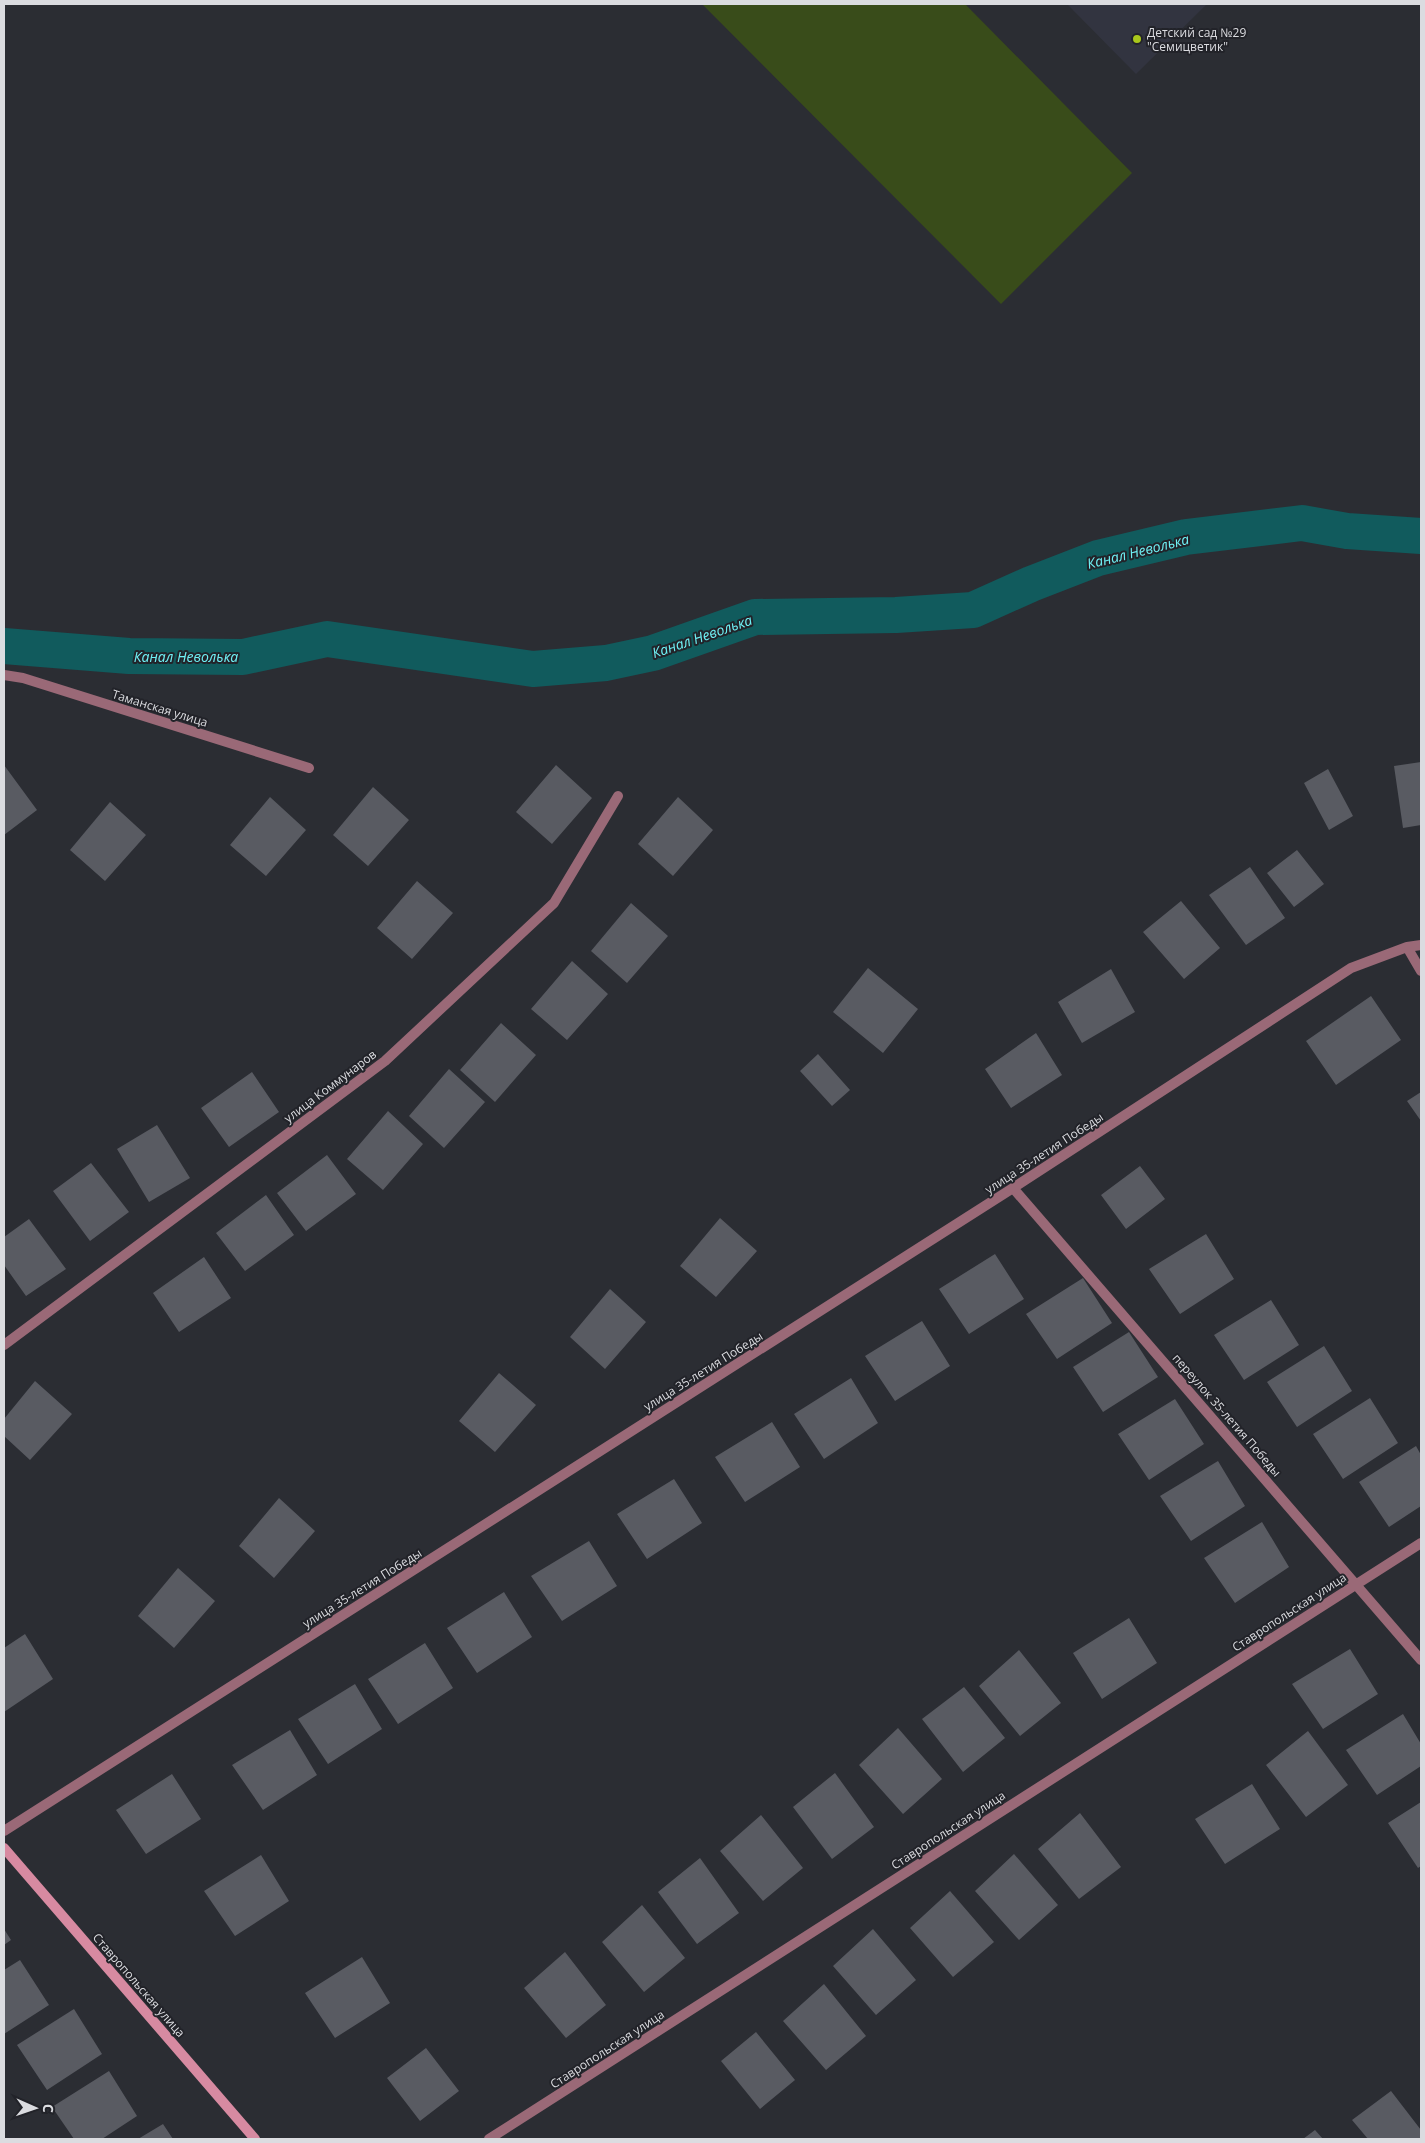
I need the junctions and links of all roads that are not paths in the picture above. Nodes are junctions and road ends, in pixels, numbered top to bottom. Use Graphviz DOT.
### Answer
graph roads {
  1 [pos="4,675"];
  2 [pos="309,768"];
  3 [pos="618,796"];
  4 [pos="1421,945"];
  5 [pos="1407,947"];
  6 [pos="1421,971"];
  7 [pos="1014,1188"];
  8 [pos="4,1345"];
  9 [pos="1421,1544"];
  10 [pos="1356,1583"];
  11 [pos="1421,1660"];
  12 [pos="4,1831"];
  13 [pos="4,1848"];
  14 [pos="255,2139"];
  15 [pos="490,2139"];
  1 -- 2 [label="street, Таманская улица"];
  3 -- 8 [label="street, улица Коммунаров"];
  4 -- 5 [label="street, улица 35-летия Победы"];
  5 -- 6 [label="street"];
  5 -- 7 [label="street, улица 35-летия Победы"];
  7 -- 10 [label="street, переулок 35-летия Победы"];
  7 -- 12 [label="street, улица 35-летия Победы"];
  9 -- 10 [label="street, Ставропольская улица"];
  10 -- 11 [label="street, переулок 35-летия Победы"];
  10 -- 15 [label="street, Ставропольская улица"];
  13 -- 14 [label="main road, Ставропольская улица"];
}
